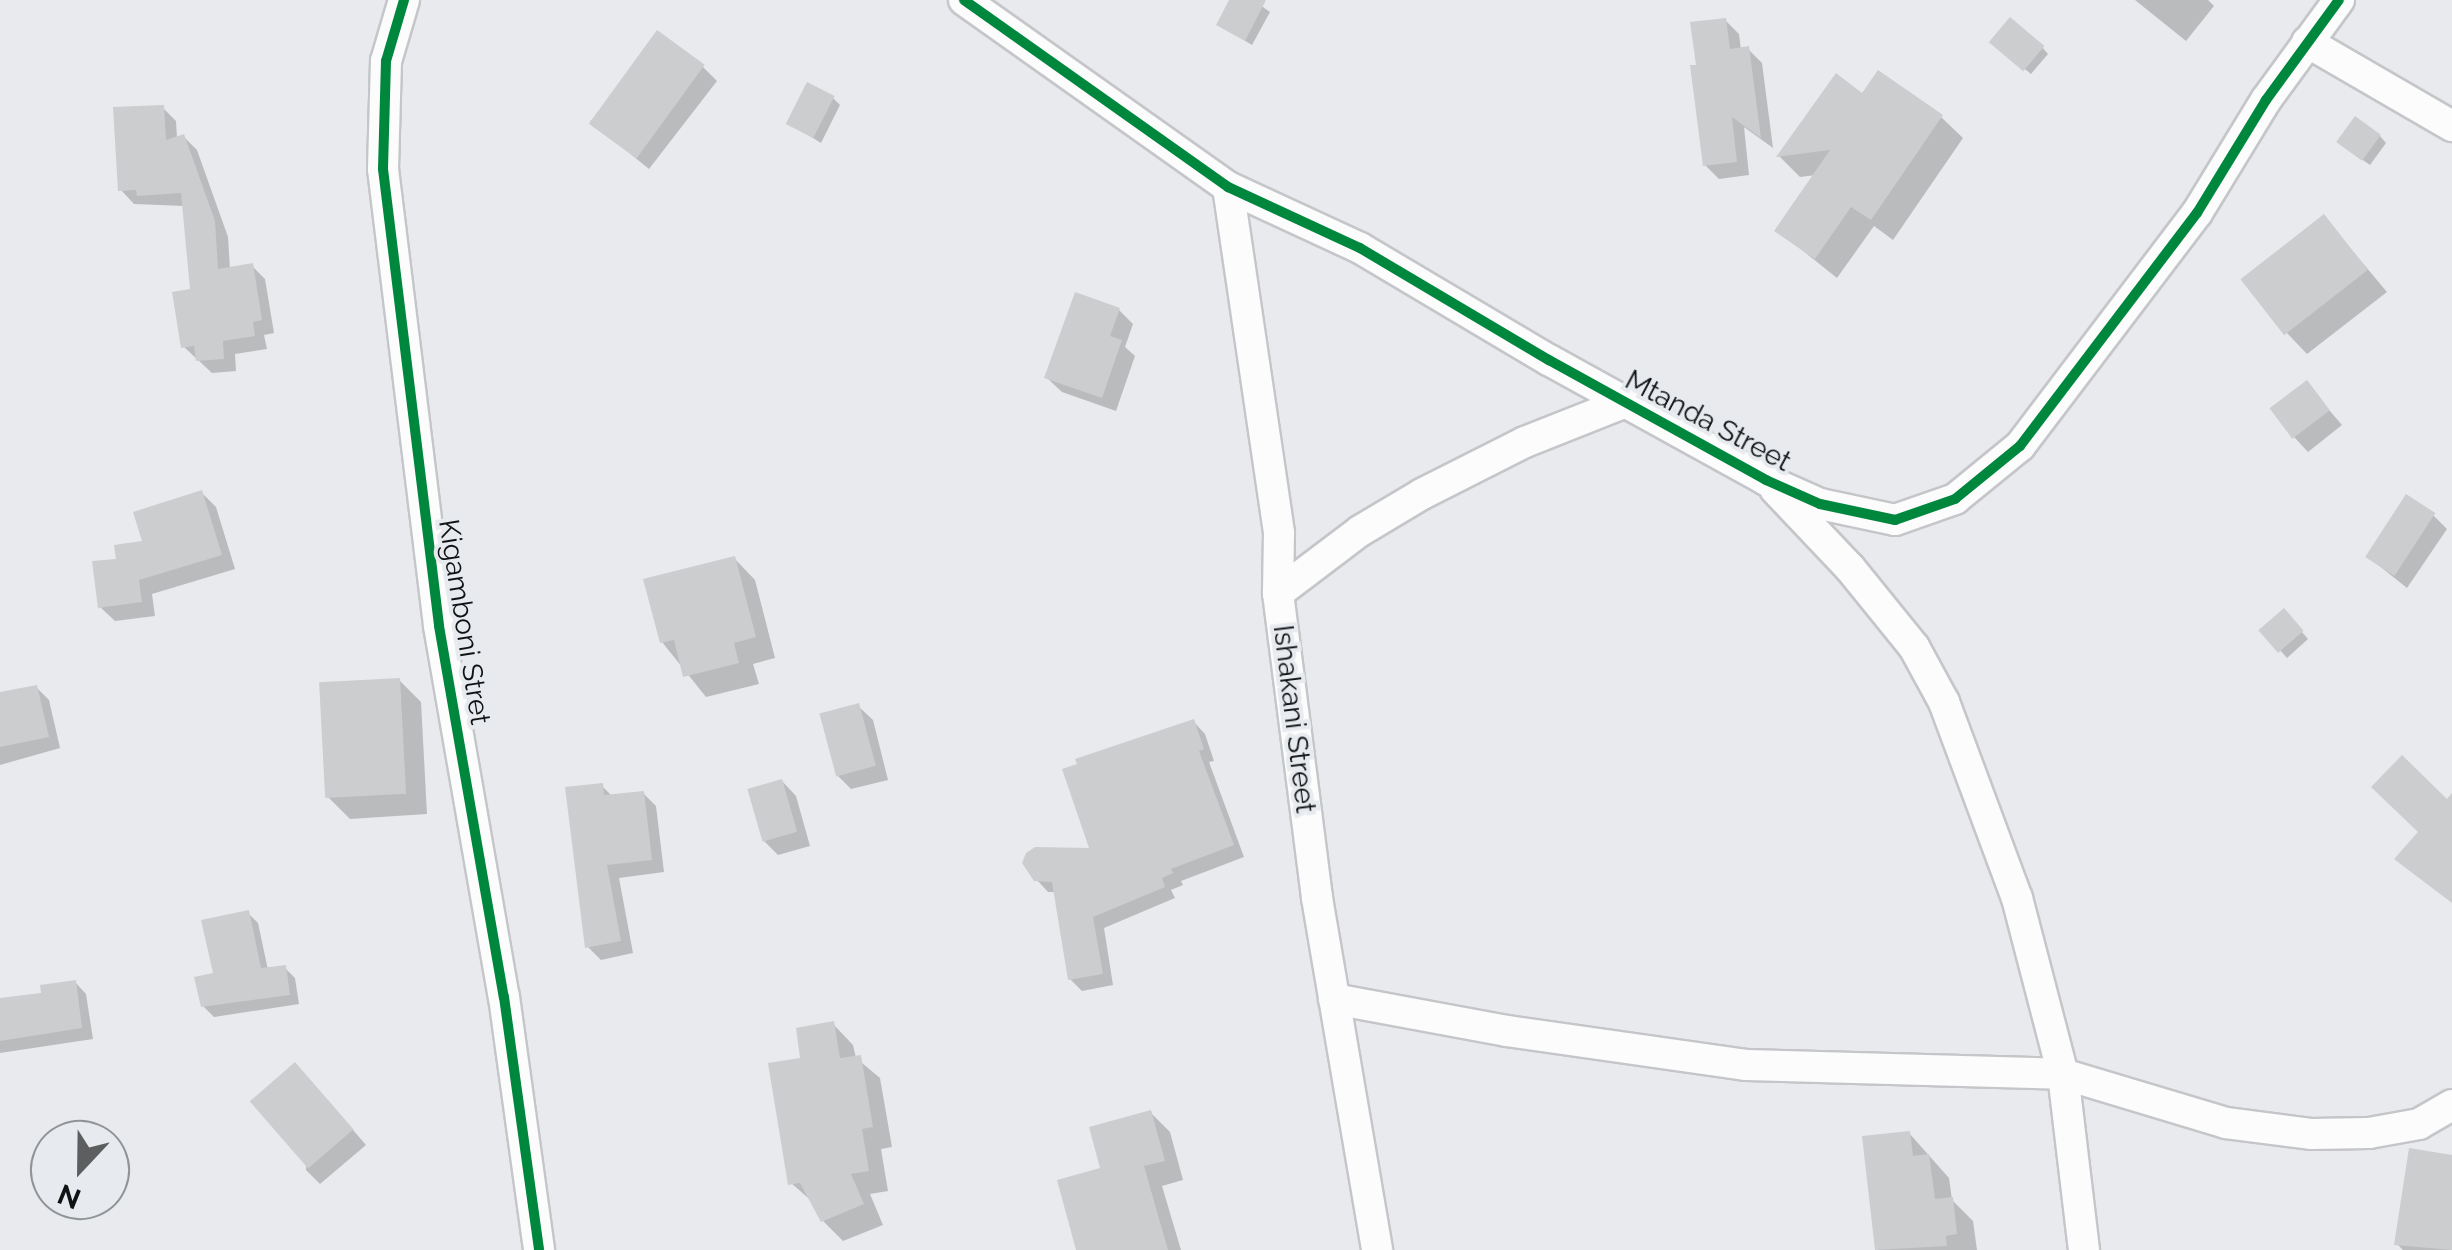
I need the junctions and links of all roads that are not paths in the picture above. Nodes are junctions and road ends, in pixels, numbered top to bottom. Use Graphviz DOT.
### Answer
graph roads {
  1 [pos="404,0"];
  2 [pos="964,0"];
  3 [pos="2339,0"];
  4 [pos="2307,42"];
  5 [pos="2452,126"];
  6 [pos="1228,187"];
  7 [pos="1626,402"];
  8 [pos="1766,480"];
  9 [pos="1278,593"];
  10 [pos="1334,999"];
  11 [pos="2063,1074"];
  12 [pos="2452,1105"];
  13 [pos="539,1250"];
  14 [pos="1377,1250"];
  15 [pos="2084,1250"];
  1 -- 13 [label="street, Kigamboni Stret"];
  2 -- 6 [label="street, Mtanda Street"];
  3 -- 4 [label="street, Mtanda Street"];
  4 -- 5 [label="street"];
  4 -- 8 [label="street, Mtanda Street"];
  6 -- 7 [label="street, Mtanda Street"];
  6 -- 9 [label="street, Ishakani Street"];
  7 -- 8 [label="street, Mtanda Street"];
  7 -- 9 [label="street"];
  8 -- 11 [label="street"];
  9 -- 10 [label="street, Ishakani Street"];
  10 -- 11 [label="street"];
  10 -- 14 [label="street, Ishakani Street"];
  11 -- 12 [label="street"];
  11 -- 15 [label="street"];
}
